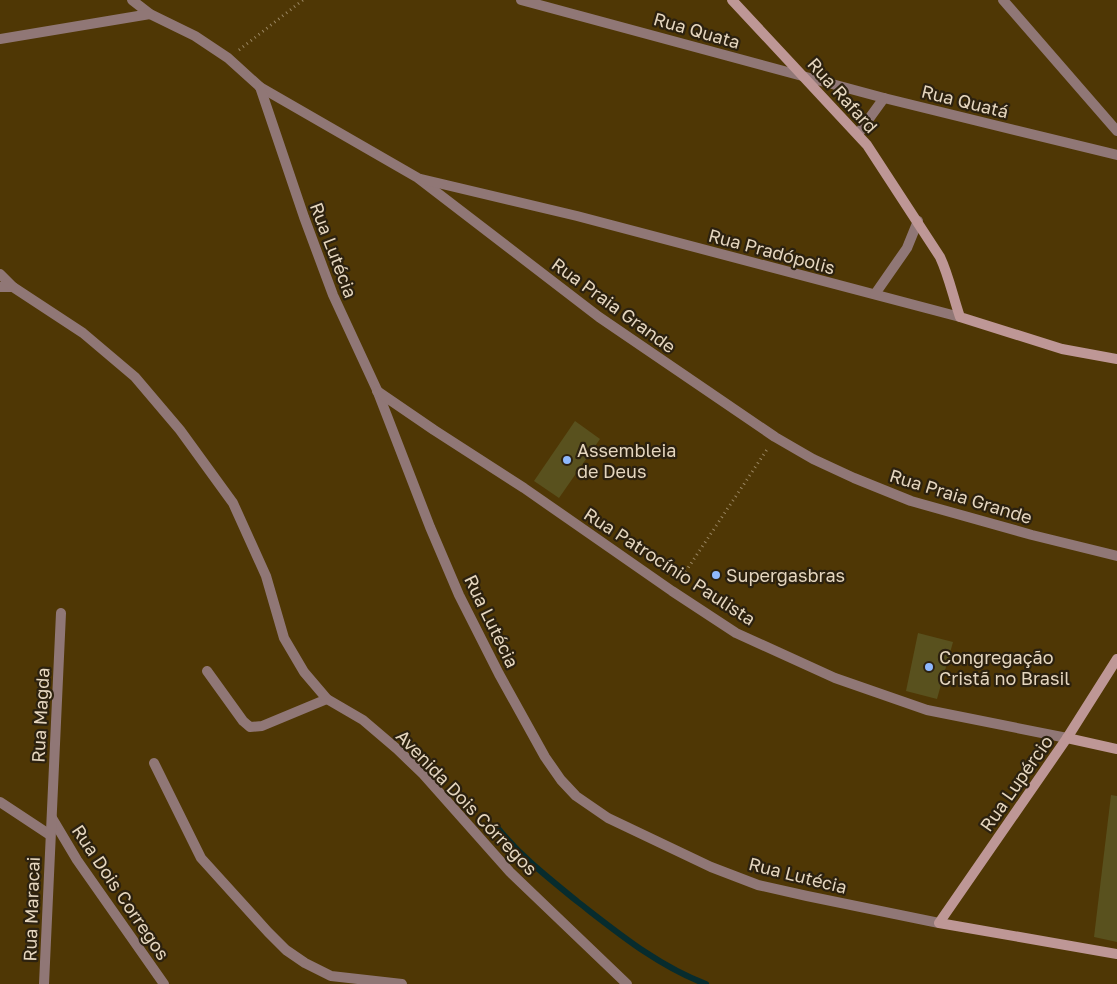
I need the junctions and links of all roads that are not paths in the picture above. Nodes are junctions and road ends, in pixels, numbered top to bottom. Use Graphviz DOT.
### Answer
graph roads {
  1 [pos="132,0"];
  2 [pos="521,0"];
  3 [pos="732,0"];
  4 [pos="1003,0"];
  5 [pos="150,14"];
  6 [pos="0,39"];
  7 [pos="805,77"];
  8 [pos="260,87"];
  9 [pos="884,98"];
  10 [pos="1117,131"];
  11 [pos="858,134"];
  12 [pos="1117,155"];
  13 [pos="418,178"];
  14 [pos="918,221"];
  15 [pos="0,274"];
  16 [pos="0,287"];
  17 [pos="13,287"];
  18 [pos="875,294"];
  19 [pos="960,317"];
  20 [pos="1117,359"];
  21 [pos="376,390"];
  22 [pos="1117,556"];
  23 [pos="61,613"];
  24 [pos="1117,659"];
  25 [pos="207,670"];
  26 [pos="327,699"];
  27 [pos="1068,738"];
  28 [pos="1117,749"];
  29 [pos="154,763"];
  30 [pos="0,802"];
  31 [pos="52,818"];
  32 [pos="50,835"];
  33 [pos="939,923"];
  34 [pos="1117,954"];
  35 [pos="44,984"];
  36 [pos="164,984"];
  37 [pos="402,984"];
  38 [pos="627,984"];
  1 -- 5 [label="street, Rua Praia Grande"];
  2 -- 7 [label="street, Rua Quata"];
  3 -- 7 [label="street, Rua Rafard"];
  4 -- 10 [label="street"];
  5 -- 6 [label="street"];
  5 -- 8 [label="street, Rua Praia Grande"];
  7 -- 9 [label="street, Rua Quatá"];
  7 -- 11 [label="street, Rua Rafard"];
  8 -- 13 [label="street, Rua Praia Grande"];
  8 -- 21 [label="street, Rua Lutécia"];
  9 -- 11 [label="street"];
  9 -- 12 [label="street, Rua Quatá"];
  11 -- 14 [label="street, Rua Rafard"];
  13 -- 18 [label="street, Rua Pradópolis"];
  13 -- 22 [label="street, Rua Praia Grande"];
  14 -- 18 [label="street"];
  14 -- 19 [label="street, Rua Rafard"];
  15 -- 17 [label="street, Avenida Dois Córregos"];
  16 -- 17 [label="street"];
  17 -- 26 [label="street, Avenida Dois Córregos"];
  18 -- 19 [label="street, Rua Pradópolis"];
  19 -- 20 [label="street, Rua Pradópolis"];
  21 -- 27 [label="street, Rua Patrocínio Paulista"];
  21 -- 33 [label="street, Rua Lutécia"];
  23 -- 31 [label="street, Rua Magda"];
  24 -- 27 [label="street, Rua Lupércio"];
  25 -- 26 [label="street"];
  26 -- 38 [label="street, Avenida Dois Córregos"];
  27 -- 28 [label="street, Rua Patrocínio Paulista"];
  27 -- 33 [label="street, Rua Lupércio"];
  29 -- 37 [label="street"];
  30 -- 32 [label="street, Rua Maracai"];
  31 -- 32 [label="street, Rua Maracai"];
  31 -- 36 [label="street, Rua Dois Corregos"];
  32 -- 35 [label="street, Rua Maracai"];
  33 -- 34 [label="street"];
}
